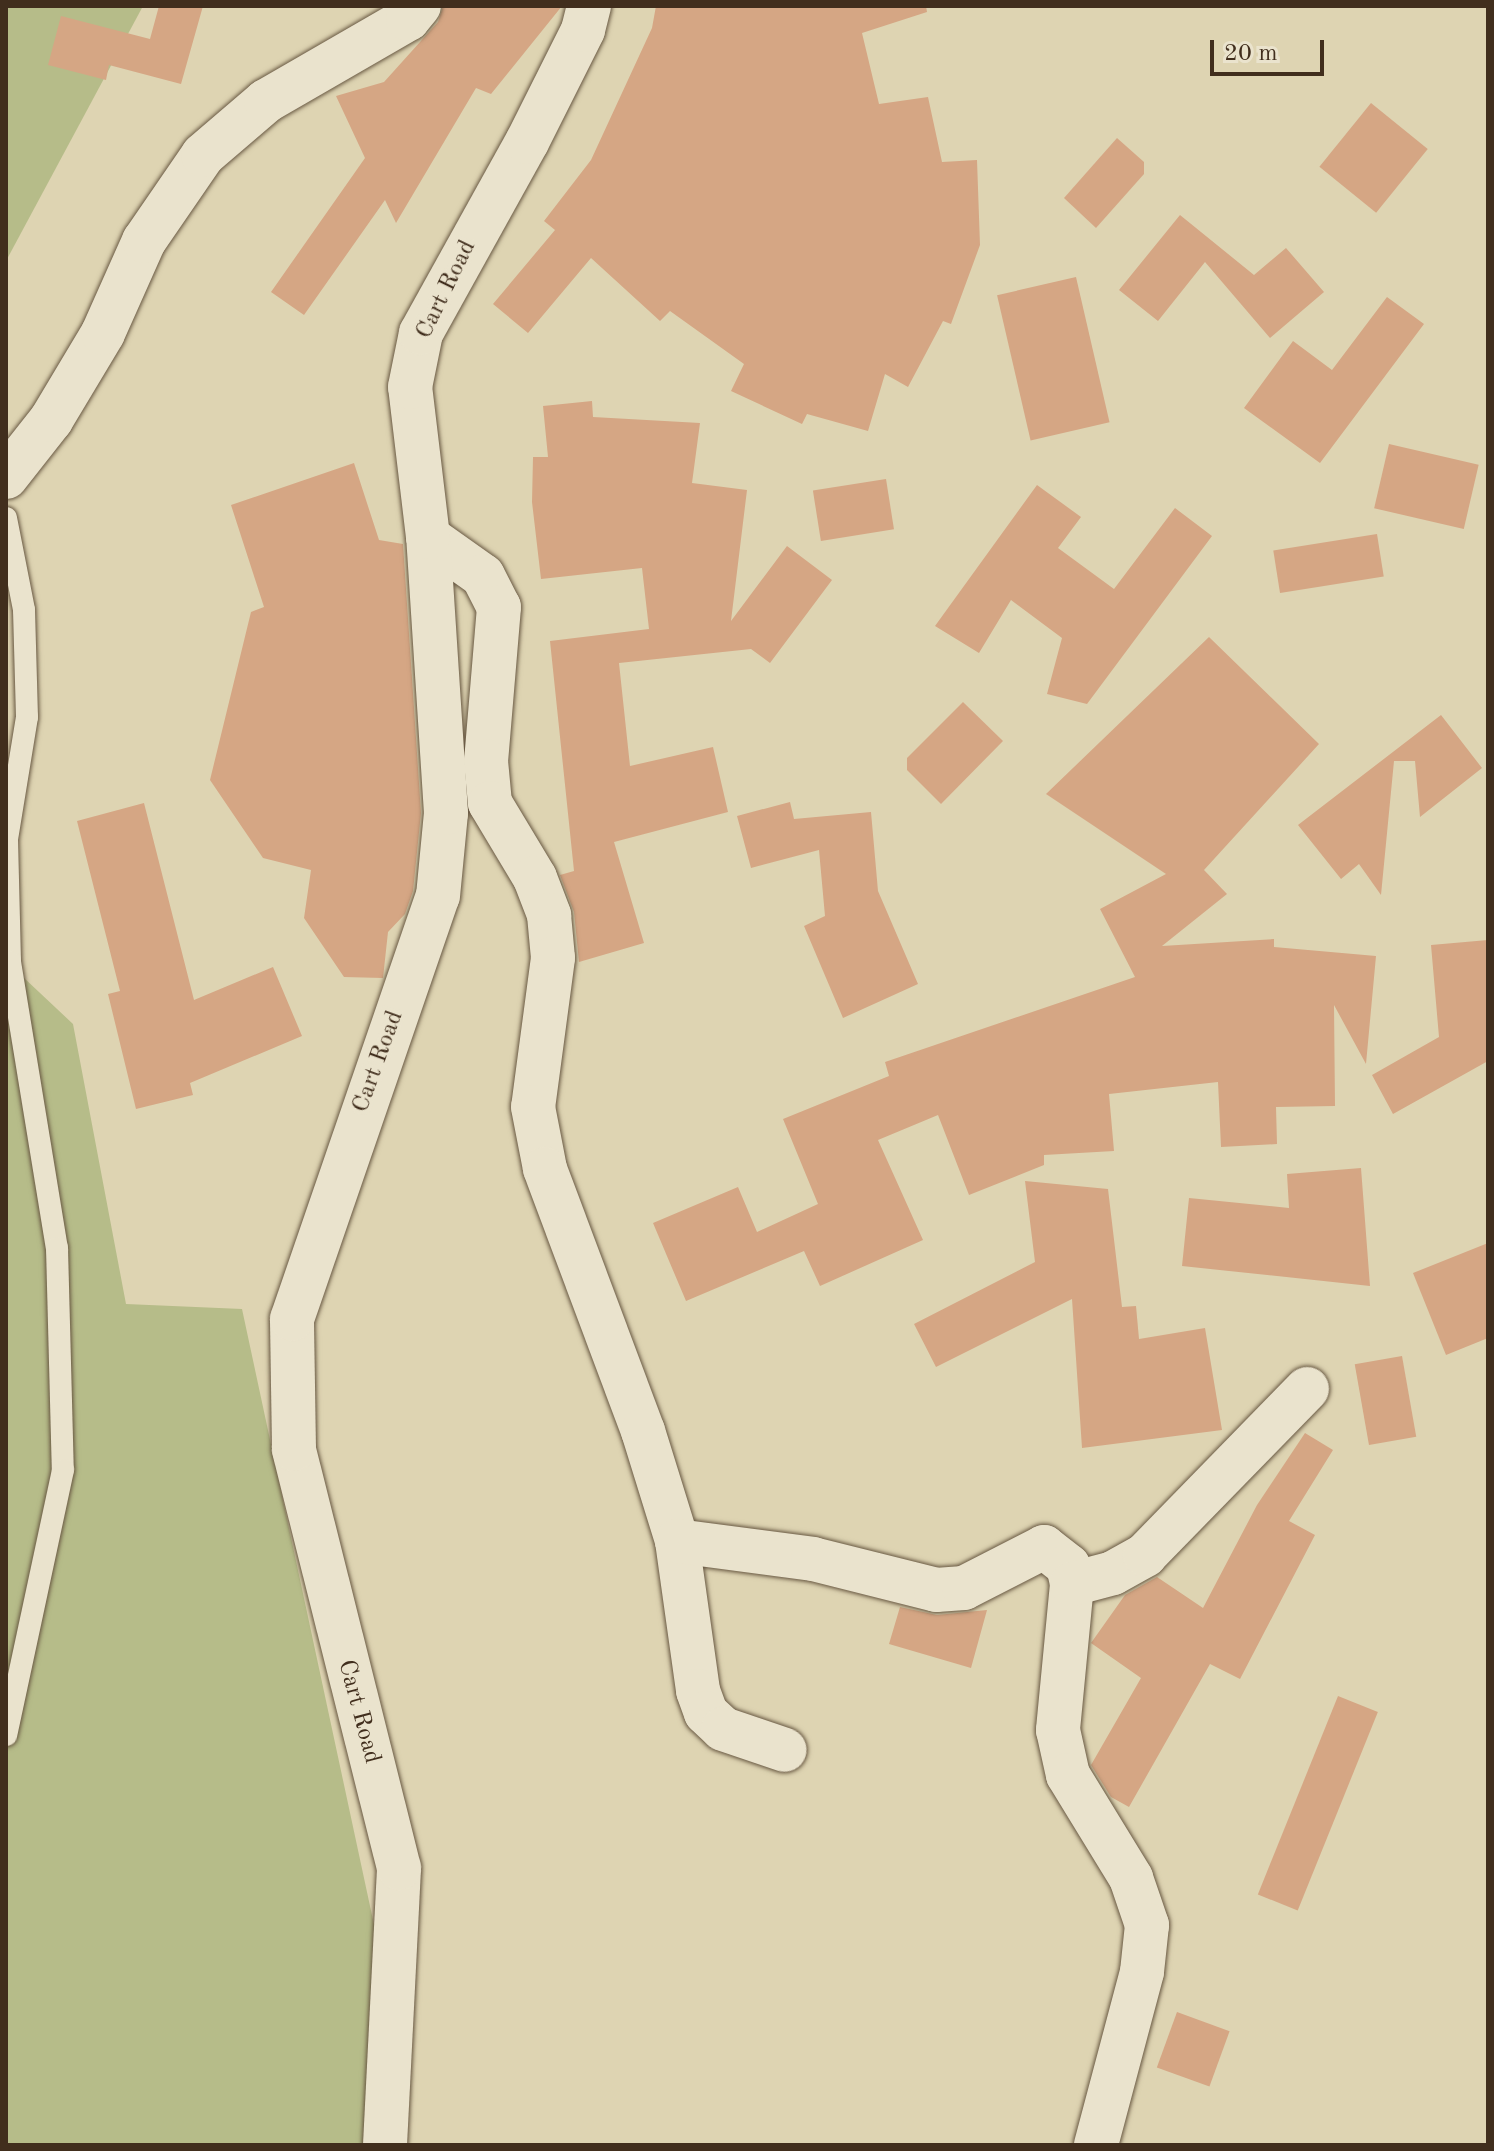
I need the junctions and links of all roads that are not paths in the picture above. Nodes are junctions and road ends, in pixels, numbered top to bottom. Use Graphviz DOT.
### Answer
graph roads {
  1 [pos="419,6"];
  2 [pos="589,6"];
  3 [pos="6,477"];
  4 [pos="6,518"];
  5 [pos="428,537"];
  6 [pos="1307,1389"];
  7 [pos="677,1541"];
  8 [pos="1072,1584"];
  9 [pos="6,1735"];
  10 [pos="785,1750"];
  11 [pos="385,2145"];
  12 [pos="1096,2145"];
  1 -- 3 [label="street"];
  2 -- 5 [label="street, Cart Road"];
  4 -- 9 [label="lane"];
  5 -- 7 [label="street"];
  5 -- 11 [label="street, Cart Road"];
  6 -- 8 [label="street"];
  7 -- 8 [label="street"];
  7 -- 10 [label="street"];
  8 -- 12 [label="street"];
}
